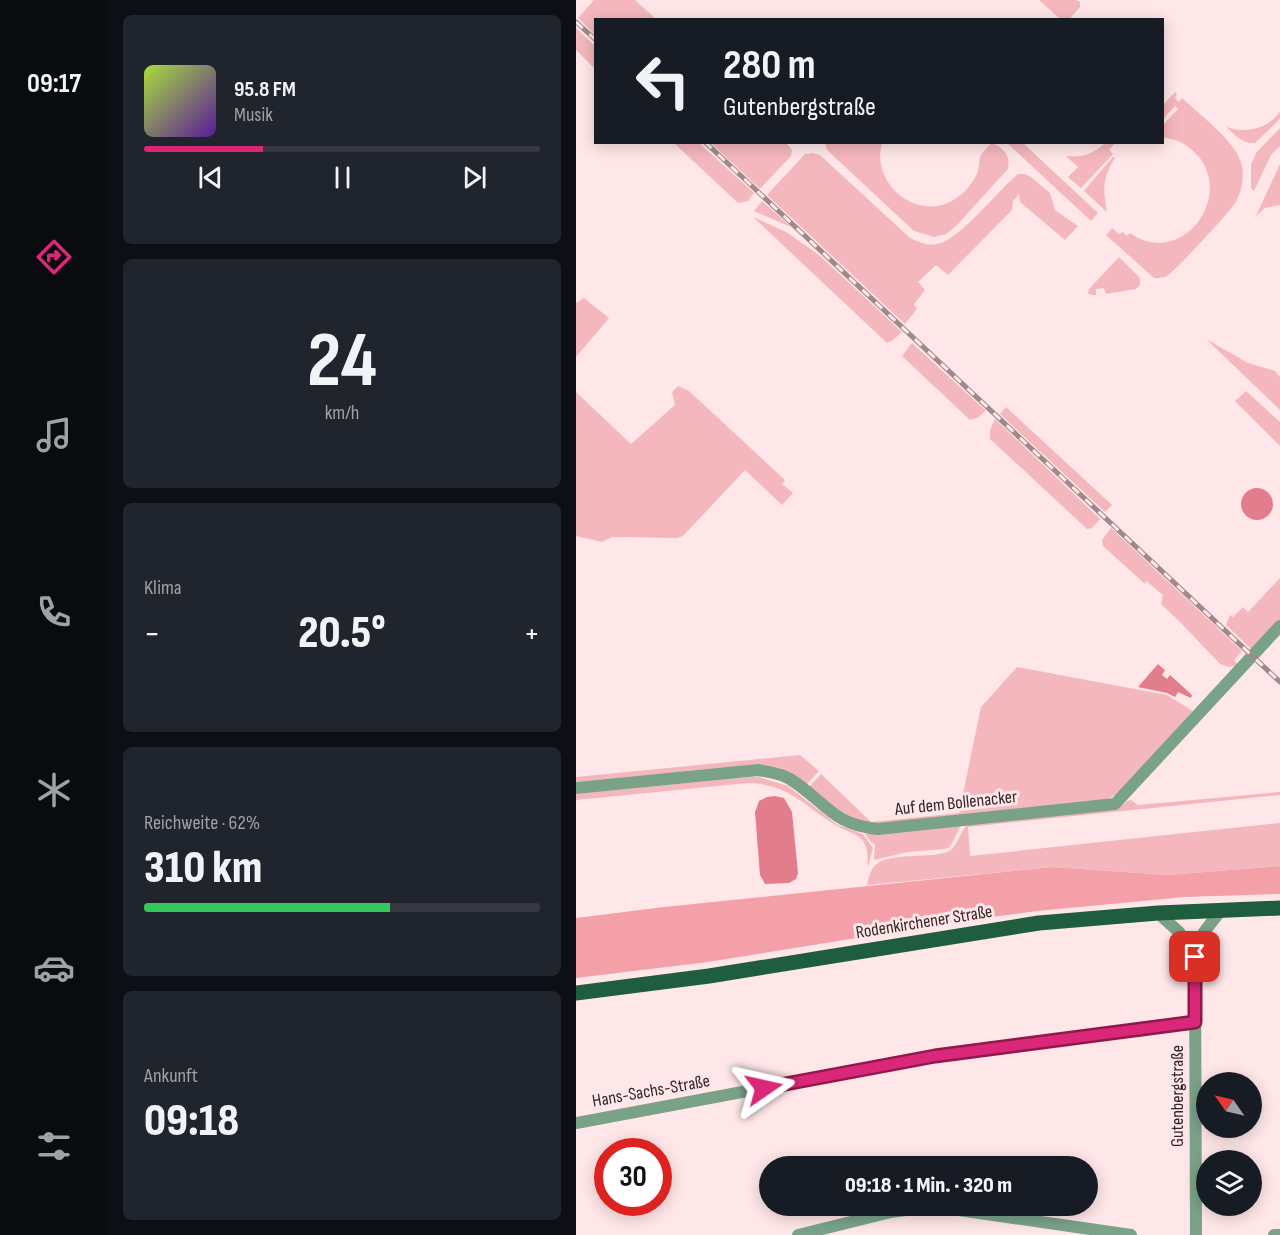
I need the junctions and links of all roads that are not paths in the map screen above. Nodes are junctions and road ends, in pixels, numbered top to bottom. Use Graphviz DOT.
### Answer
graph roads {
  1 [pos="1280,626"];
  2 [pos="576,788"];
  3 [pos="1280,908"];
  4 [pos="1222,909"];
  5 [pos="1158,913"];
  6 [pos="1195,957"];
  7 [pos="576,993"];
  8 [pos="1195,1022"];
  9 [pos="576,1123"];
  10 [pos="1280,1234"];
  11 [pos="798,1235"];
  12 [pos="1131,1235"];
  13 [pos="1196,1235"];
  14 [pos="1274,1235"];
  1 -- 2 [label="street, Auf dem Bollenacker"];
  3 -- 4 [label="main road, Rodenkirchener Straße"];
  4 -- 5 [label="main road, Rodenkirchener Straße"];
  4 -- 6 [label="street"];
  5 -- 6 [label="street"];
  5 -- 7 [label="main road, Rodenkirchener Straße"];
  6 -- 8 [label="street, Gutenbergstraße"];
  8 -- 9 [label="street, Hans-Sachs-Straße"];
  8 -- 13 [label="street, Gutenbergstraße"];
  10 -- 14 [label="street"];
  11 -- 12 [label="street"];
}
